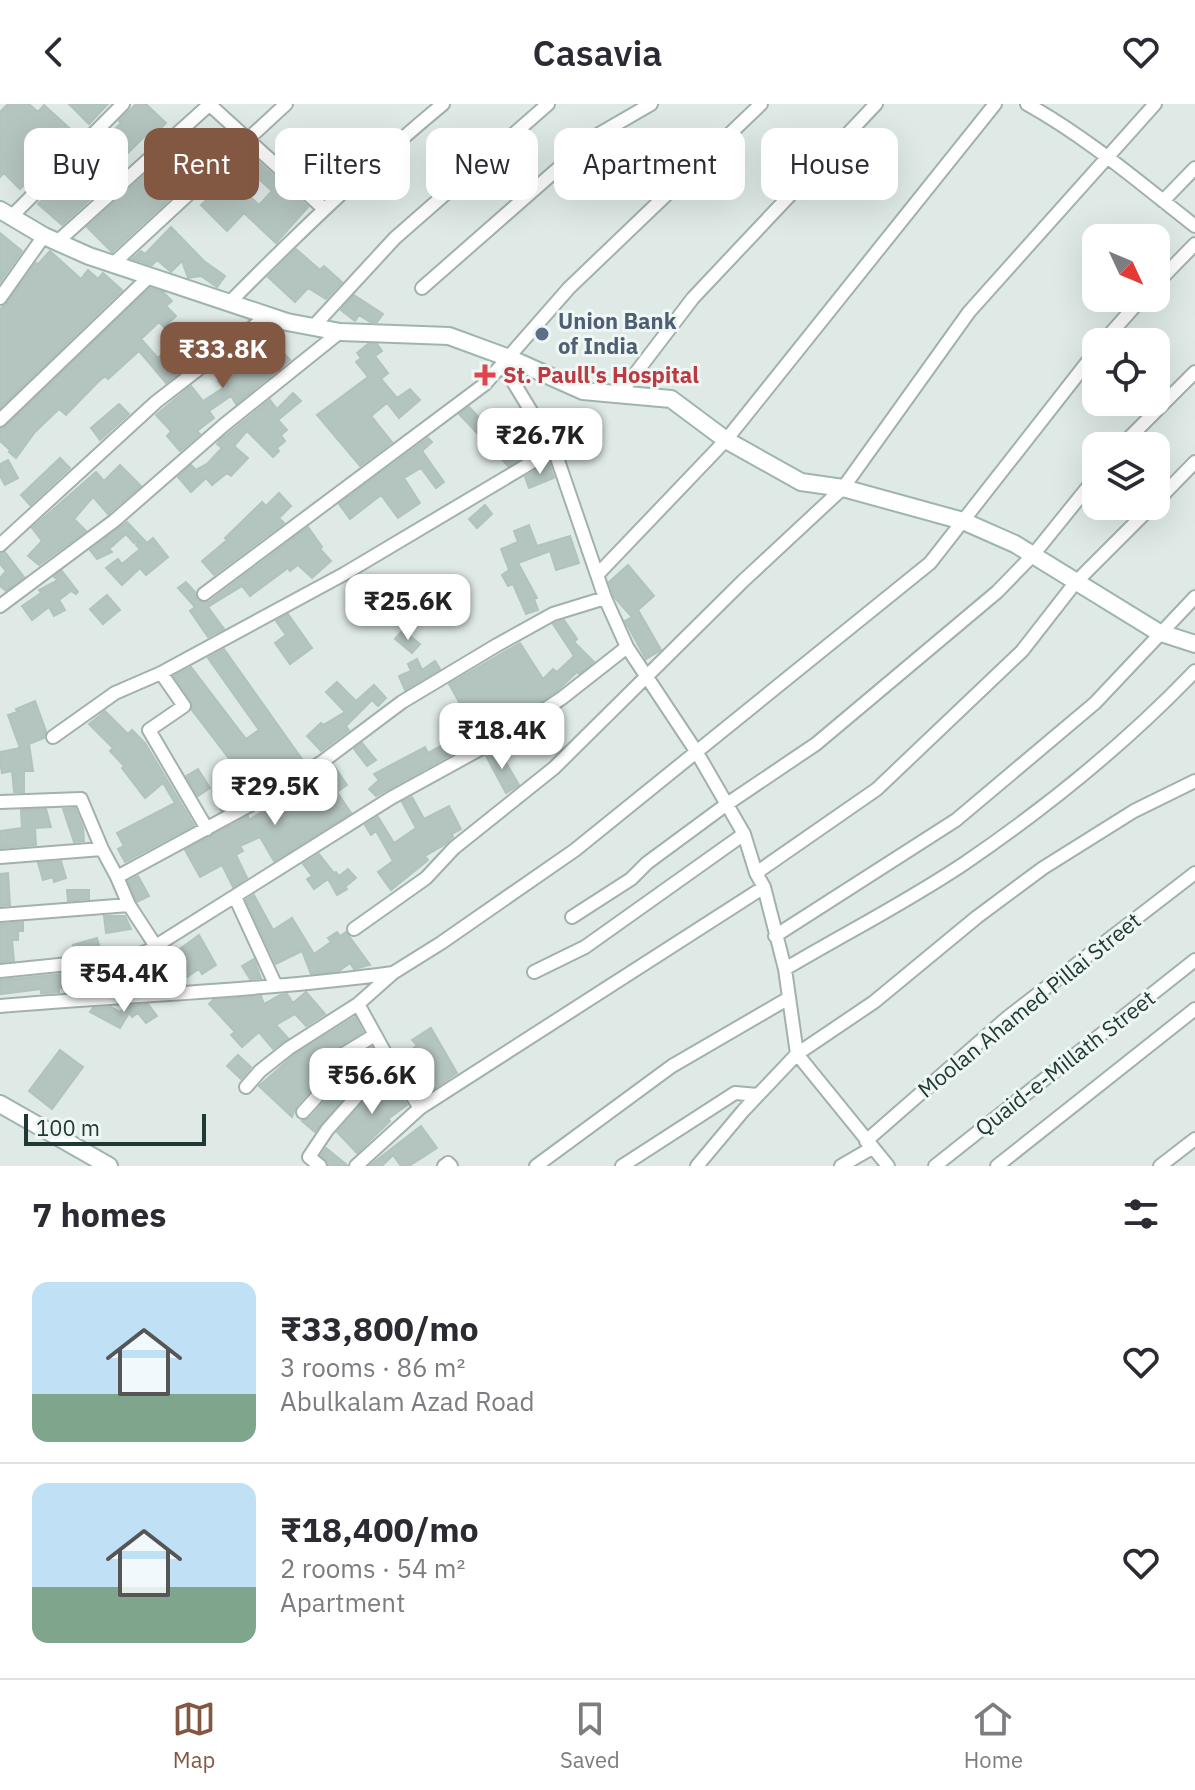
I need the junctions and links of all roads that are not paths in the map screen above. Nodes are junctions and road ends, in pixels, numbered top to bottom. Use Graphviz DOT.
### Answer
graph roads {
  1 [pos="123,104"];
  2 [pos="209,104"];
  3 [pos="286,104"];
  4 [pos="443,104"];
  5 [pos="548,104"];
  6 [pos="651,104"];
  7 [pos="761,104"];
  8 [pos="876,104"];
  9 [pos="995,104"];
  10 [pos="1027,104"];
  11 [pos="1155,104"];
  12 [pos="234,128"];
  13 [pos="259,128"];
  14 [pos="259,151"];
  15 [pos="1108,156"];
  16 [pos="1195,168"];
  17 [pos="182,200"];
  18 [pos="1163,201"];
  19 [pos="323,208"];
  20 [pos="6,213"];
  21 [pos="1195,226"];
  22 [pos="51,239"];
  23 [pos="1195,244"];
  24 [pos="114,263"];
  25 [pos="1170,270"];
  26 [pos="150,276"];
  27 [pos="422,288"];
  28 [pos="0,298"];
  29 [pos="228,304"];
  30 [pos="1130,312"];
  31 [pos="267,316"];
  32 [pos="312,328"];
  33 [pos="1115,328"];
  34 [pos="340,332"];
  35 [pos="506,361"];
  36 [pos="1082,369"];
  37 [pos="1195,372"];
  38 [pos="619,395"];
  39 [pos="0,420"];
  40 [pos="1135,432"];
  41 [pos="726,440"];
  42 [pos="554,449"];
  43 [pos="1195,462"];
  44 [pos="843,488"];
  45 [pos="1170,488"];
  46 [pos="1082,494"];
  47 [pos="1138,520"];
  48 [pos="963,521"];
  49 [pos="0,545"];
  50 [pos="1033,555"];
  51 [pos="598,574"];
  52 [pos="1075,583"];
  53 [pos="204,594"];
  54 [pos="1195,597"];
  55 [pos="605,598"];
  56 [pos="0,606"];
  57 [pos="1161,633"];
  58 [pos="1195,644"];
  59 [pos="627,647"];
  60 [pos="1195,671"];
  61 [pos="161,673"];
  62 [pos="647,677"];
  63 [pos="53,737"];
  64 [pos="696,751"];
  65 [pos="1195,781"];
  66 [pos="0,802"];
  67 [pos="727,804"];
  68 [pos="207,829"];
  69 [pos="744,834"];
  70 [pos="102,849"];
  71 [pos="0,857"];
  72 [pos="756,873"];
  73 [pos="1195,873"];
  74 [pos="117,877"];
  75 [pos="764,887"];
  76 [pos="235,897"];
  77 [pos="129,905"];
  78 [pos="0,915"];
  79 [pos="572,917"];
  80 [pos="354,929"];
  81 [pos="775,936"];
  82 [pos="155,945"];
  83 [pos="1195,960"];
  84 [pos="785,969"];
  85 [pos="0,971"];
  86 [pos="534,972"];
  87 [pos="393,973"];
  88 [pos="276,986"];
  89 [pos="789,998"];
  90 [pos="358,1004"];
  91 [pos="0,1006"];
  92 [pos="1195,1009"];
  93 [pos="375,1035"];
  94 [pos="797,1054"];
  95 [pos="389,1060"];
  96 [pos="246,1087"];
  97 [pos="758,1095"];
  98 [pos="0,1104"];
  99 [pos="420,1108"];
  100 [pos="303,1112"];
  101 [pos="1195,1139"];
  102 [pos="869,1145"];
  103 [pos="109,1166"];
  104 [pos="320,1166"];
  105 [pos="356,1166"];
  106 [pos="444,1166"];
  107 [pos="451,1166"];
  108 [pos="536,1166"];
  109 [pos="622,1166"];
  110 [pos="697,1166"];
  111 [pos="841,1166"];
  112 [pos="888,1166"];
  113 [pos="935,1166"];
  114 [pos="997,1166"];
  115 [pos="1160,1166"];
  1 -- 20 [label="street"];
  2 -- 12 [label="street"];
  2 -- 22 [label="street"];
  3 -- 13 [label="street"];
  4 -- 19 [label="street"];
  5 -- 32 [label="street"];
  6 -- 27 [label="street"];
  7 -- 35 [label="street"];
  8 -- 38 [label="street"];
  9 -- 41 [label="street"];
  10 -- 15 [label="street"];
  11 -- 15 [label="street"];
  14 -- 19 [label="street"];
  15 -- 18 [label="street"];
  15 -- 44 [label="street"];
  16 -- 18 [label="street"];
  17 -- 24 [label="street"];
  18 -- 21 [label="street"];
  19 -- 29 [label="street"];
  20 -- 22 [label="main road"];
  22 -- 24 [label="main road"];
  22 -- 28 [label="street"];
  23 -- 25 [label="street"];
  24 -- 26 [label="main road"];
  26 -- 29 [label="main road"];
  26 -- 39 [label="street"];
  29 -- 31 [label="main road"];
  30 -- 33 [label="street"];
  31 -- 32 [label="main road"];
  31 -- 49 [label="street"];
  32 -- 34 [label="main road"];
  34 -- 35 [label="main road"];
  34 -- 56 [label="street"];
  35 -- 38 [label="main road"];
  35 -- 42 [label="street"];
  35 -- 53 [label="street"];
  36 -- 48 [label="street"];
  37 -- 40 [label="street"];
  38 -- 41 [label="main road"];
  41 -- 44 [label="main road"];
  41 -- 51 [label="street"];
  42 -- 51 [label="street"];
  42 -- 61 [label="street"];
  43 -- 45 [label="street"];
  44 -- 48 [label="main road"];
  44 -- 62 [label="street"];
  46 -- 50 [label="street"];
  47 -- 52 [label="street"];
  48 -- 50 [label="main road"];
  48 -- 64 [label="street"];
  50 -- 52 [label="main road"];
  50 -- 67 [label="street"];
  51 -- 55 [label="street"];
  52 -- 57 [label="main road"];
  52 -- 72 [label="street"];
  54 -- 57 [label="street"];
  55 -- 59 [label="street"];
  55 -- 68 [label="street"];
  57 -- 58 [label="main road"];
  57 -- 81 [label="street"];
  59 -- 62 [label="street"];
  59 -- 76 [label="street"];
  60 -- 84 [label="street"];
  61 -- 63 [label="street"];
  61 -- 68 [label="street"];
  62 -- 64 [label="street"];
  62 -- 80 [label="street"];
  64 -- 67 [label="street"];
  64 -- 87 [label="street"];
  65 -- 94 [label="street"];
  66 -- 70 [label="street"];
  67 -- 69 [label="street"];
  67 -- 79 [label="street"];
  68 -- 74 [label="street"];
  69 -- 72 [label="street"];
  69 -- 86 [label="street"];
  70 -- 71 [label="street"];
  70 -- 74 [label="street"];
  72 -- 75 [label="street"];
  73 -- 102 [label="street, Moolan Ahamed Pillai Street"];
  74 -- 77 [label="street"];
  75 -- 81 [label="street"];
  75 -- 99 [label="street"];
  76 -- 82 [label="street"];
  76 -- 88 [label="street"];
  77 -- 78 [label="street"];
  77 -- 82 [label="street"];
  81 -- 84 [label="street"];
  82 -- 85 [label="street"];
  83 -- 113 [label="street, Quaid-e-Millath Street"];
  84 -- 89 [label="street"];
  87 -- 88 [label="street"];
  87 -- 90 [label="street"];
  88 -- 91 [label="street"];
  89 -- 94 [label="street"];
  89 -- 108 [label="street"];
  90 -- 93 [label="street"];
  90 -- 96 [label="street"];
  92 -- 114 [label="street"];
  93 -- 95 [label="street"];
  93 -- 100 [label="street"];
  94 -- 97 [label="street"];
  94 -- 102 [label="street"];
  95 -- 99 [label="street"];
  95 -- 104 [label="street"];
  97 -- 109 [label="street"];
  97 -- 110 [label="street"];
  98 -- 103 [label="main road"];
  99 -- 105 [label="street"];
  101 -- 115 [label="street"];
  102 -- 111 [label="street, Moolan Ahamed Pillai Street"];
  102 -- 112 [label="street"];
  106 -- 107 [label="street"];
}
